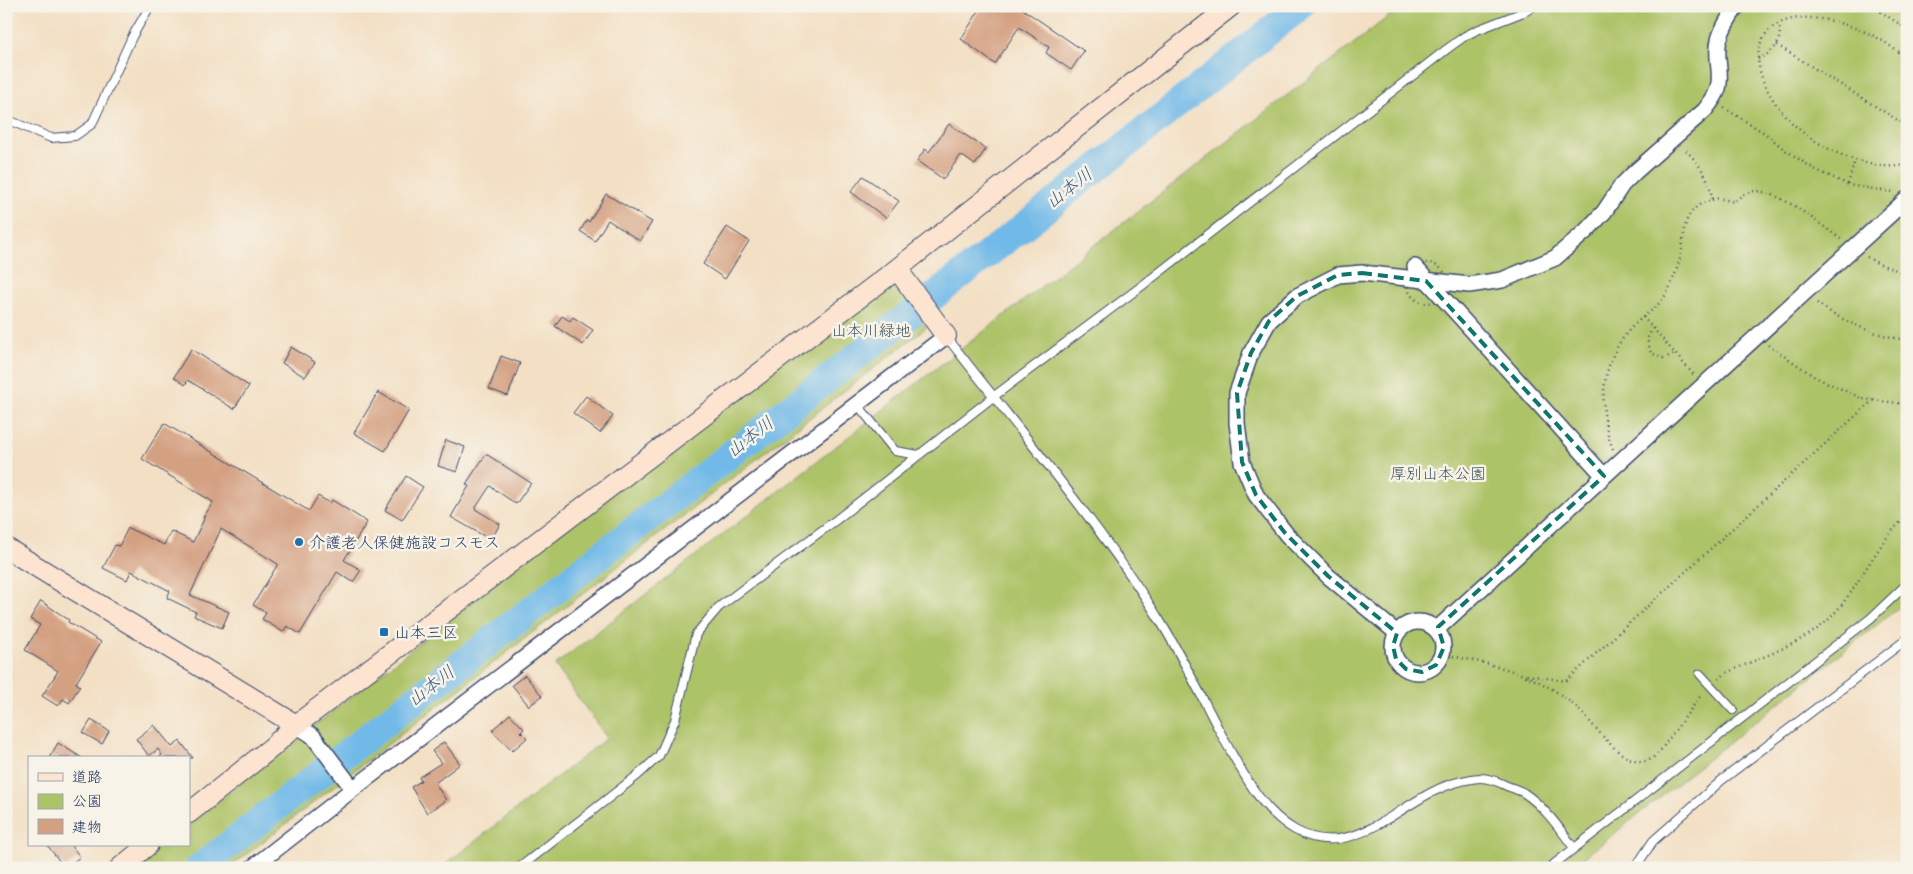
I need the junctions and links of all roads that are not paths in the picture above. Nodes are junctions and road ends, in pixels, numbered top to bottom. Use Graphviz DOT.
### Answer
graph roads {
  1 [pos="150,6"];
  2 [pos="1231,6"];
  3 [pos="1534,6"];
  4 [pos="1738,6"];
  5 [pos="6,119"];
  6 [pos="1901,196"];
  7 [pos="1415,267"];
  8 [pos="897,269"];
  9 [pos="1426,281"];
  10 [pos="943,331"];
  11 [pos="994,397"];
  12 [pos="856,404"];
  13 [pos="919,455"];
  14 [pos="1604,476"];
  15 [pos="6,548"];
  16 [pos="1907,584"];
  17 [pos="1437,629"];
  18 [pos="1397,633"];
  19 [pos="1907,640"];
  20 [pos="1700,674"];
  21 [pos="1733,710"];
  22 [pos="296,725"];
  23 [pos="350,784"];
  24 [pos="190,812"];
  25 [pos="147,846"];
  26 [pos="1574,848"];
  27 [pos="120,868"];
  28 [pos="252,868"];
  29 [pos="519,868"];
  30 [pos="1548,868"];
  31 [pos="1635,868"];
  1 -- 5 [label="lane"];
  2 -- 8 [label="street"];
  3 -- 11 [label="lane"];
  4 -- 9 [label="street"];
  6 -- 14 [label="street"];
  7 -- 9 [label="street"];
  8 -- 10 [label="street"];
  8 -- 22 [label="street"];
  9 -- 14 [label="street"];
  9 -- 18 [label="street"];
  10 -- 11 [label="lane"];
  10 -- 12 [label="street"];
  11 -- 13 [label="lane"];
  11 -- 26 [label="lane"];
  12 -- 13 [label="lane"];
  12 -- 23 [label="street"];
  13 -- 29 [label="lane"];
  14 -- 17 [label="street"];
  15 -- 22 [label="street"];
  16 -- 26 [label="lane"];
  17 -- 18 [label="street"];
  17 -- 18 [label="street"];
  19 -- 31 [label="lane"];
  20 -- 21 [label="lane"];
  22 -- 23 [label="street"];
  22 -- 24 [label="street"];
  23 -- 28 [label="street"];
  25 -- 27 [label="street"];
  26 -- 30 [label="lane"];
}
